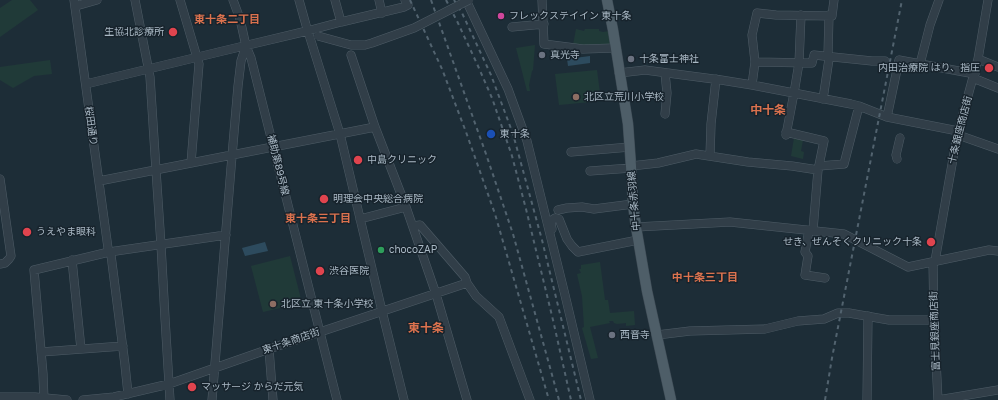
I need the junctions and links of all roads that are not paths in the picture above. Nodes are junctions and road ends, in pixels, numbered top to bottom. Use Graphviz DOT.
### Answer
graph roads {
  1 [pos="97,0"];
  2 [pos="135,0"];
  3 [pos="180,0"];
  4 [pos="232,0"];
  5 [pos="299,0"];
  6 [pos="335,0"];
  7 [pos="379,0"];
  8 [pos="467,0"];
  9 [pos="542,0"];
  10 [pos="607,0"];
  11 [pos="834,0"];
  12 [pos="940,0"];
  13 [pos="988,0"];
  14 [pos="75,3"];
  15 [pos="406,3"];
  16 [pos="382,13"];
  17 [pos="801,15"];
  18 [pos="829,16"];
  19 [pos="341,22"];
  20 [pos="544,24"];
  21 [pos="512,27"];
  22 [pos="308,31"];
  23 [pos="246,46"];
  24 [pos="615,48"];
  25 [pos="352,55"];
  26 [pos="198,57"];
  27 [pos="828,57"];
  28 [pos="978,59"];
  29 [pos="885,60"];
  30 [pos="755,62"];
  31 [pos="799,63"];
  32 [pos="920,64"];
  33 [pos="998,67"];
  34 [pos="149,69"];
  35 [pos="665,73"];
  36 [pos="620,74"];
  37 [pos="974,76"];
  38 [pos="716,80"];
  39 [pos="86,84"];
  40 [pos="752,85"];
  41 [pos="998,88"];
  42 [pos="794,93"];
  43 [pos="823,99"];
  44 [pos="859,106"];
  45 [pos="665,114"];
  46 [pos="887,118"];
  47 [pos="375,127"];
  48 [pos="958,133"];
  49 [pos="340,134"];
  50 [pos="900,138"];
  51 [pos="274,147"];
  52 [pos="630,147"];
  53 [pos="998,149"];
  54 [pos="571,152"];
  55 [pos="232,156"];
  56 [pos="710,156"];
  57 [pos="897,159"];
  58 [pos="191,163"];
  59 [pos="631,167"];
  60 [pos="819,168"];
  61 [pos="156,170"];
  62 [pos="590,171"];
  63 [pos="0,179"];
  64 [pos="99,181"];
  65 [pos="633,204"];
  66 [pos="406,207"];
  67 [pos="558,210"];
  68 [pos="360,219"];
  69 [pos="413,226"];
  70 [pos="636,227"];
  71 [pos="811,230"];
  72 [pos="226,235"];
  73 [pos="551,237"];
  74 [pos="638,240"];
  75 [pos="161,245"];
  76 [pos="998,251"];
  77 [pos="109,252"];
  78 [pos="72,260"];
  79 [pos="934,262"];
  80 [pos="0,264"];
  81 [pos="825,278"];
  82 [pos="467,283"];
  83 [pos="436,294"];
  84 [pos="382,310"];
  85 [pos="868,316"];
  86 [pos="934,320"];
  87 [pos="320,332"];
  88 [pos="657,335"];
  89 [pos="123,346"];
  90 [pos="268,349"];
  91 [pos="81,350"];
  92 [pos="41,352"];
  93 [pos="215,368"];
  94 [pos="169,384"];
  95 [pos="998,390"];
  96 [pos="128,394"];
  97 [pos="0,397"];
  98 [pos="114,398"];
  99 [pos="44,399"];
  100 [pos="67,400"];
  101 [pos="83,400"];
  102 [pos="170,400"];
  103 [pos="212,400"];
  104 [pos="273,400"];
  105 [pos="336,400"];
  106 [pos="404,400"];
  107 [pos="467,400"];
  108 [pos="530,400"];
  109 [pos="590,400"];
  110 [pos="671,400"];
  111 [pos="867,400"];
  112 [pos="938,400"];
  1 -- 14 [label="street"];
  2 -- 34 [label="street"];
  3 -- 26 [label="street"];
  4 -- 23 [label="street, 補助第89号線"];
  5 -- 22 [label="street"];
  6 -- 19 [label="street"];
  7 -- 16 [label="street"];
  8 -- 22 [label="street, bridge"];
  8 -- 73 [label="street"];
  9 -- 20 [label="street"];
  10 -- 24 [label="main road, 中十条赤羽線"];
  11 -- 18 [label="street"];
  12 -- 32 [label="street"];
  13 -- 28 [label="street, 十条銀座商店街"];
  14 -- 39 [label="street, 桜田通り"];
  15 -- 16 [label="street"];
  16 -- 19 [label="street"];
  17 -- 18 [label="street"];
  17 -- 30 [label="street"];
  17 -- 31 [label="street"];
  18 -- 27 [label="street"];
  19 -- 22 [label="street"];
  20 -- 21 [label="street"];
  20 -- 24 [label="street"];
  22 -- 23 [label="street"];
  22 -- 49 [label="street"];
  23 -- 26 [label="street"];
  23 -- 51 [label="street, 補助第89号線"];
  23 -- 55 [label="street"];
  24 -- 36 [label="main road, 中十条赤羽線"];
  25 -- 47 [label="street"];
  26 -- 34 [label="street"];
  26 -- 58 [label="street"];
  27 -- 29 [label="street"];
  27 -- 31 [label="street"];
  27 -- 43 [label="street"];
  28 -- 33 [label="street"];
  28 -- 37 [label="street, 十条銀座商店街"];
  30 -- 31 [label="street"];
  30 -- 40 [label="street"];
  31 -- 42 [label="street"];
  32 -- 37 [label="street"];
  32 -- 46 [label="street"];
  34 -- 39 [label="street"];
  34 -- 61 [label="street"];
  35 -- 36 [label="street"];
  35 -- 38 [label="street"];
  35 -- 45 [label="street"];
  36 -- 52 [label="main road, 中十条赤羽線"];
  37 -- 41 [label="street"];
  37 -- 48 [label="street, 十条銀座商店街"];
  38 -- 40 [label="street"];
  38 -- 56 [label="street"];
  39 -- 64 [label="street, 桜田通り"];
  40 -- 42 [label="street"];
  42 -- 43 [label="street"];
  42 -- 60 [label="street"];
  43 -- 44 [label="street"];
  44 -- 46 [label="street"];
  44 -- 60 [label="street"];
  46 -- 48 [label="street"];
  47 -- 49 [label="street"];
  47 -- 66 [label="street"];
  48 -- 53 [label="street"];
  48 -- 79 [label="street, 十条銀座商店街"];
  49 -- 51 [label="street"];
  49 -- 68 [label="street"];
  50 -- 57 [label="street"];
  51 -- 55 [label="street"];
  51 -- 87 [label="street, 補助第89号線"];
  52 -- 54 [label="street"];
  52 -- 59 [label="main road, 中十条赤羽線"];
  55 -- 58 [label="street"];
  55 -- 72 [label="street"];
  56 -- 59 [label="street"];
  56 -- 60 [label="street"];
  58 -- 61 [label="street"];
  59 -- 62 [label="street"];
  59 -- 65 [label="main road, 中十条赤羽線"];
  60 -- 71 [label="street"];
  61 -- 64 [label="street"];
  61 -- 75 [label="street"];
  63 -- 80 [label="street"];
  64 -- 77 [label="street, 桜田通り"];
  65 -- 67 [label="street"];
  65 -- 70 [label="main road, 中十条赤羽線"];
  66 -- 68 [label="street"];
  66 -- 69 [label="street"];
  68 -- 84 [label="street"];
  69 -- 82 [label="street"];
  69 -- 83 [label="street"];
  70 -- 71 [label="street"];
  70 -- 74 [label="main road, 中十条赤羽線"];
  71 -- 79 [label="street"];
  71 -- 81 [label="street"];
  72 -- 75 [label="street"];
  72 -- 93 [label="street"];
  73 -- 74 [label="street"];
  73 -- 109 [label="street"];
  74 -- 88 [label="main road, 中十条赤羽線"];
  75 -- 77 [label="street"];
  75 -- 94 [label="street"];
  76 -- 79 [label="street"];
  77 -- 78 [label="street"];
  77 -- 89 [label="street, 桜田通り"];
  78 -- 91 [label="street"];
  78 -- 92 [label="street"];
  79 -- 86 [label="street, 富士見銀座商店街"];
  82 -- 83 [label="street, 東十条商店街"];
  82 -- 108 [label="street"];
  83 -- 84 [label="street, 東十条商店街"];
  83 -- 107 [label="street"];
  84 -- 87 [label="street, 東十条商店街"];
  84 -- 106 [label="street"];
  85 -- 86 [label="street"];
  85 -- 88 [label="street"];
  85 -- 111 [label="street"];
  86 -- 112 [label="street, 富士見銀座商店街"];
  87 -- 90 [label="street, 東十条商店街"];
  87 -- 105 [label="street, 補助第89号線"];
  88 -- 110 [label="main road, 中十条赤羽線"];
  89 -- 91 [label="street"];
  89 -- 96 [label="street, 桜田通り"];
  90 -- 93 [label="street, 東十条商店街"];
  90 -- 104 [label="street"];
  91 -- 92 [label="street"];
  92 -- 99 [label="street"];
  93 -- 94 [label="street, 東十条商店街"];
  93 -- 103 [label="street"];
  94 -- 96 [label="street, 東十条商店街"];
  94 -- 102 [label="street"];
  95 -- 112 [label="street"];
  96 -- 98 [label="street, 東十条商店街"];
  97 -- 99 [label="street"];
  98 -- 101 [label="street, 東十条商店街"];
  99 -- 100 [label="street"];
}
